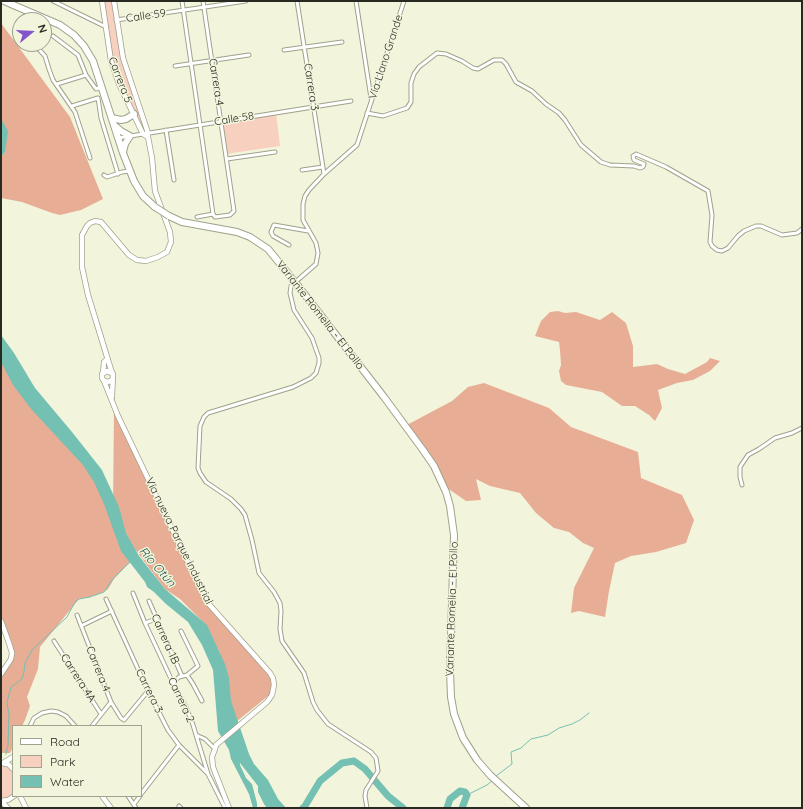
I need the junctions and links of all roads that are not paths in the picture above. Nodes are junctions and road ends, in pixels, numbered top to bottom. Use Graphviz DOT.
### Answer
graph roads {
  1 [pos="4,1"];
  2 [pos="54,1"];
  3 [pos="102,1"];
  4 [pos="114,1"];
  5 [pos="182,1"];
  6 [pos="204,1"];
  7 [pos="246,1"];
  8 [pos="297,1"];
  9 [pos="356,1"];
  10 [pos="404,1"];
  11 [pos="204,7"];
  12 [pos="184,10"];
  13 [pos="116,20"];
  14 [pos="106,27"];
  15 [pos="53,36"];
  16 [pos="342,42"];
  17 [pos="304,47"];
  18 [pos="284,50"];
  19 [pos="41,52"];
  20 [pos="249,55"];
  21 [pos="212,60"];
  22 [pos="191,64"];
  23 [pos="174,66"];
  24 [pos="86,75"];
  25 [pos="57,84"];
  26 [pos="99,88"];
  27 [pos="98,98"];
  28 [pos="371,100"];
  29 [pos="351,101"];
  30 [pos="72,106"];
  31 [pos="314,107"];
  32 [pos="367,113"];
  33 [pos="134,114"];
  34 [pos="113,121"];
  35 [pos="222,121"];
  36 [pos="200,124"];
  37 [pos="166,130"];
  38 [pos="143,134"];
  39 [pos="148,135"];
  40 [pos="130,136"];
  41 [pos="118,138"];
  42 [pos="275,152"];
  43 [pos="123,153"];
  44 [pos="90,158"];
  45 [pos="227,158"];
  46 [pos="323,167"];
  47 [pos="302,170"];
  48 [pos="130,171"];
  49 [pos="118,174"];
  50 [pos="324,174"];
  51 [pos="104,175"];
  52 [pos="174,180"];
  53 [pos="213,214"];
  54 [pos="197,217"];
  55 [pos="802,229"];
  56 [pos="308,231"];
  57 [pos="289,245"];
  58 [pos="107,359"];
  59 [pos="103,373"];
  60 [pos="112,373"];
  61 [pos="112,380"];
  62 [pos="104,381"];
  63 [pos="112,397"];
  64 [pos="802,428"];
  65 [pos="742,485"];
  66 [pos="133,593"];
  67 [pos="106,599"];
  68 [pos="149,601"];
  69 [pos="112,611"];
  70 [pos="77,615"];
  71 [pos="156,619"];
  72 [pos="1,621"];
  73 [pos="145,623"];
  74 [pos="81,626"];
  75 [pos="181,631"];
  76 [pos="54,641"];
  77 [pos="1,674"];
  78 [pos="187,675"];
  79 [pos="182,676"];
  80 [pos="173,683"];
  81 [pos="148,691"];
  82 [pos="202,701"];
  83 [pos="111,702"];
  84 [pos="101,714"];
  85 [pos="30,725"];
  86 [pos="74,725"];
  87 [pos="93,725"];
  88 [pos="196,735"];
  89 [pos="179,745"];
  90 [pos="215,747"];
  91 [pos="12,757"];
  92 [pos="2,762"];
  93 [pos="12,769"];
  94 [pos="208,774"];
  95 [pos="142,792"];
  96 [pos="12,797"];
  97 [pos="20,797"];
  98 [pos="103,797"];
  99 [pos="129,797"];
  100 [pos="139,797"];
  101 [pos="1,801"];
  102 [pos="134,804"];
  103 [pos="8,808"];
  104 [pos="26,808"];
  105 [pos="111,808"];
  106 [pos="136,808"];
  107 [pos="225,808"];
  108 [pos="229,808"];
  109 [pos="367,808"];
  110 [pos="526,808"];
  1 -- 26 [label="highway, Variante Romelia - El Pollo"];
  2 -- 14 [label="street"];
  3 -- 14 [label="main road, Carrera 5"];
  4 -- 13 [label="main road, Carrera 5"];
  5 -- 12 [label="street"];
  6 -- 11 [label="street, Carrera 4"];
  7 -- 11 [label="street, Calle 59"];
  8 -- 17 [label="street, Carrera 3"];
  9 -- 28 [label="street"];
  10 -- 28 [label="street, Vía Llano Grande"];
  11 -- 12 [label="street, Calle 59"];
  11 -- 21 [label="street, Carrera 4"];
  12 -- 13 [label="street, Calle 59"];
  12 -- 22 [label="street"];
  13 -- 39 [label="main road, Carrera 5"];
  14 -- 33 [label="main road, Carrera 5"];
  15 -- 24 [label="street"];
  16 -- 17 [label="street"];
  17 -- 18 [label="street"];
  17 -- 31 [label="street, Carrera 3"];
  19 -- 25 [label="street"];
  20 -- 21 [label="street"];
  21 -- 22 [label="street"];
  21 -- 35 [label="street, Carrera 4"];
  22 -- 23 [label="street"];
  22 -- 36 [label="street"];
  24 -- 25 [label="street"];
  24 -- 26 [label="street"];
  25 -- 30 [label="street"];
  26 -- 27 [label="street"];
  26 -- 34 [label="highway, Variante Romelia - El Pollo"];
  27 -- 30 [label="street"];
  27 -- 49 [label="street"];
  28 -- 32 [label="street, Vía Llano Grande"];
  29 -- 31 [label="street, Calle 58"];
  30 -- 44 [label="street"];
  31 -- 35 [label="street, Calle 58"];
  31 -- 46 [label="street, Carrera 3"];
  32 -- 50 [label="street, Vía Llano Grande"];
  32 -- 55 [label="street"];
  33 -- 34 [label="highway"];
  33 -- 38 [label="main road, Carrera 5"];
  34 -- 40 [label="highway"];
  34 -- 41 [label="highway, Variante Romelia - El Pollo"];
  35 -- 36 [label="street, Calle 58"];
  35 -- 45 [label="street, Carrera 4"];
  36 -- 37 [label="street, Calle 58"];
  36 -- 53 [label="street"];
  37 -- 39 [label="street, Calle 58"];
  37 -- 52 [label="street"];
  38 -- 39 [label="main road"];
  38 -- 40 [label="street"];
  39 -- 58 [label="main road, Vía nueva Parque industrial"];
  40 -- 41 [label="street"];
  40 -- 43 [label="highway"];
  41 -- 43 [label="highway, Variante Romelia - El Pollo"];
  42 -- 45 [label="street"];
  43 -- 48 [label="highway, Variante Romelia - El Pollo"];
  45 -- 53 [label="street, Carrera 4"];
  46 -- 47 [label="street"];
  46 -- 50 [label="street, Carrera 3"];
  48 -- 49 [label="street"];
  48 -- 110 [label="highway, Variante Romelia - El Pollo, bridge"];
  49 -- 51 [label="street"];
  50 -- 56 [label="street, Vía Llano Grande"];
  53 -- 54 [label="street"];
  56 -- 57 [label="street"];
  56 -- 109 [label="street, Vía Llano Grande, bridge"];
  58 -- 59 [label="main road, Vía nueva Parque industrial"];
  58 -- 60 [label="main road, Vía nueva Parque industrial"];
  59 -- 60 [label="main road"];
  59 -- 62 [label="main road, Vía nueva Parque industrial"];
  60 -- 61 [label="main road, Vía nueva Parque industrial"];
  61 -- 62 [label="main road"];
  61 -- 63 [label="main road, Vía nueva Parque industrial"];
  62 -- 63 [label="main road, Vía nueva Parque industrial"];
  63 -- 90 [label="main road, Vía nueva Parque industrial"];
  64 -- 65 [label="street"];
  66 -- 73 [label="street, Carrera 2"];
  67 -- 69 [label="street, Carrera 3"];
  68 -- 71 [label="street, Carrera 1B"];
  69 -- 74 [label="street"];
  69 -- 81 [label="street, Carrera 3"];
  70 -- 74 [label="street, Carrera 4"];
  71 -- 73 [label="street"];
  71 -- 79 [label="street, Carrera 1B"];
  72 -- 77 [label="main road"];
  73 -- 80 [label="street, Carrera 2"];
  74 -- 83 [label="street, Carrera 4"];
  75 -- 78 [label="street"];
  76 -- 84 [label="street, Carrera 4A"];
  78 -- 79 [label="street"];
  78 -- 82 [label="street"];
  79 -- 80 [label="street"];
  80 -- 88 [label="street, Carrera 2"];
  81 -- 83 [label="street, Carrera 4"];
  81 -- 89 [label="street, Carrera 3"];
  83 -- 84 [label="street"];
  84 -- 87 [label="street"];
  85 -- 86 [label="street"];
  88 -- 90 [label="street"];
  88 -- 94 [label="street, Carrera 2"];
  89 -- 94 [label="street, Carrera 3"];
  89 -- 95 [label="street"];
  90 -- 108 [label="main road"];
  91 -- 92 [label="main road"];
  92 -- 93 [label="main road"];
  94 -- 107 [label="street, Carrera 2"];
  96 -- 101 [label="main road"];
  97 -- 104 [label="main road"];
  98 -- 105 [label="main road"];
  99 -- 102 [label="street"];
  100 -- 102 [label="street"];
  101 -- 103 [label="main road"];
  102 -- 106 [label="street"];
}
